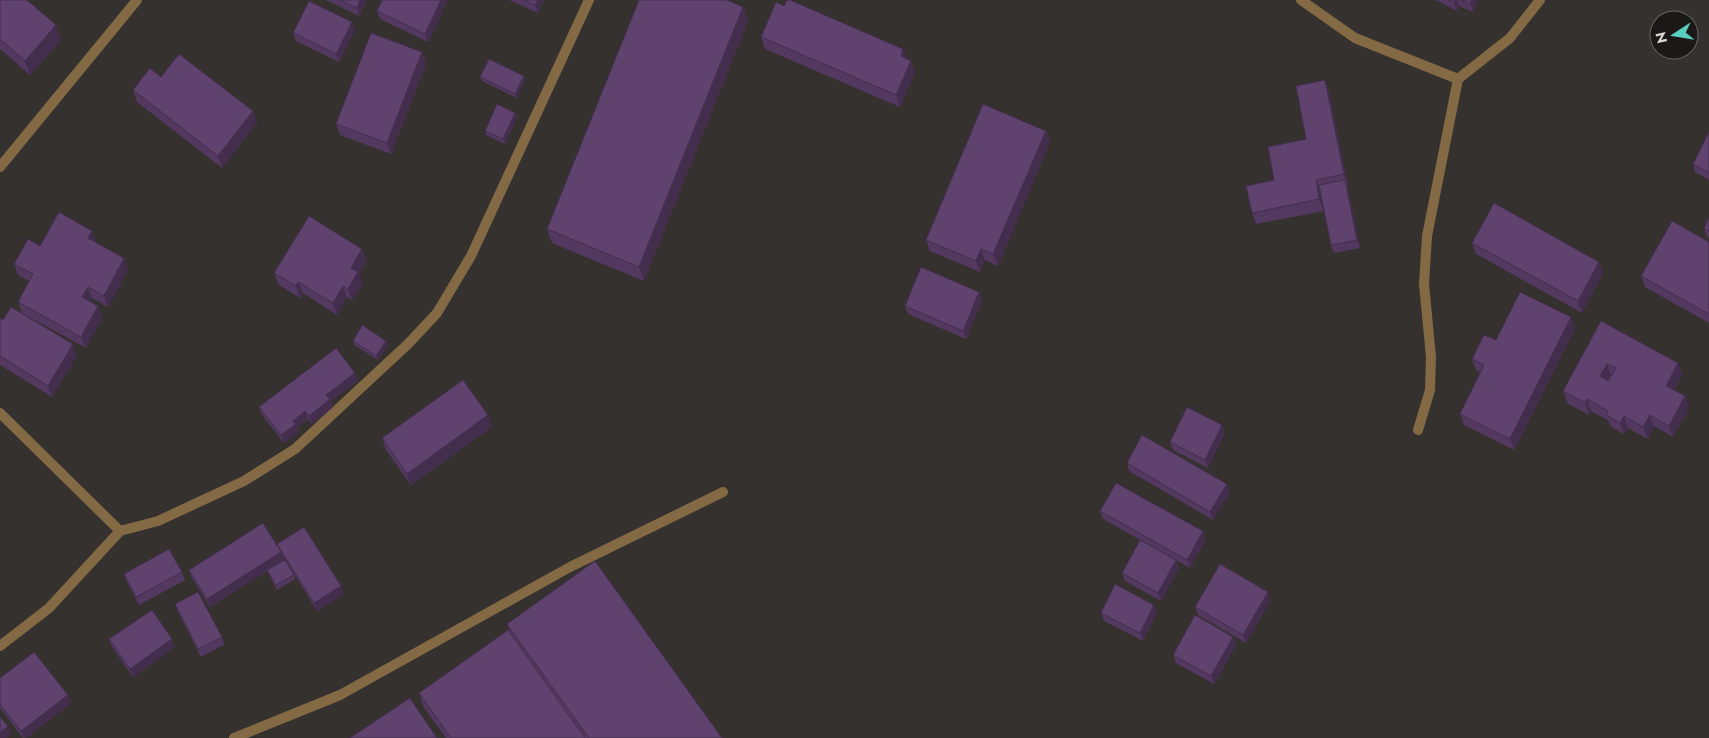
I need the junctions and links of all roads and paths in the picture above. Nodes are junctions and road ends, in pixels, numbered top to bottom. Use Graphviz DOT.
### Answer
graph roads {
  1 [pos="137,0"];
  2 [pos="589,0"];
  3 [pos="1301,0"];
  4 [pos="1540,0"];
  5 [pos="1458,79"];
  6 [pos="0,167"];
  7 [pos="0,413"];
  8 [pos="1418,430"];
  9 [pos="723,492"];
  10 [pos="120,531"];
  11 [pos="0,646"];
  12 [pos="234,738"];
  1 -- 6 [label="street"];
  2 -- 10 [label="street"];
  3 -- 5 [label="street"];
  4 -- 5 [label="street"];
  5 -- 8 [label="street"];
  7 -- 10 [label="street"];
  9 -- 12 [label="street"];
  10 -- 11 [label="street"];
}
